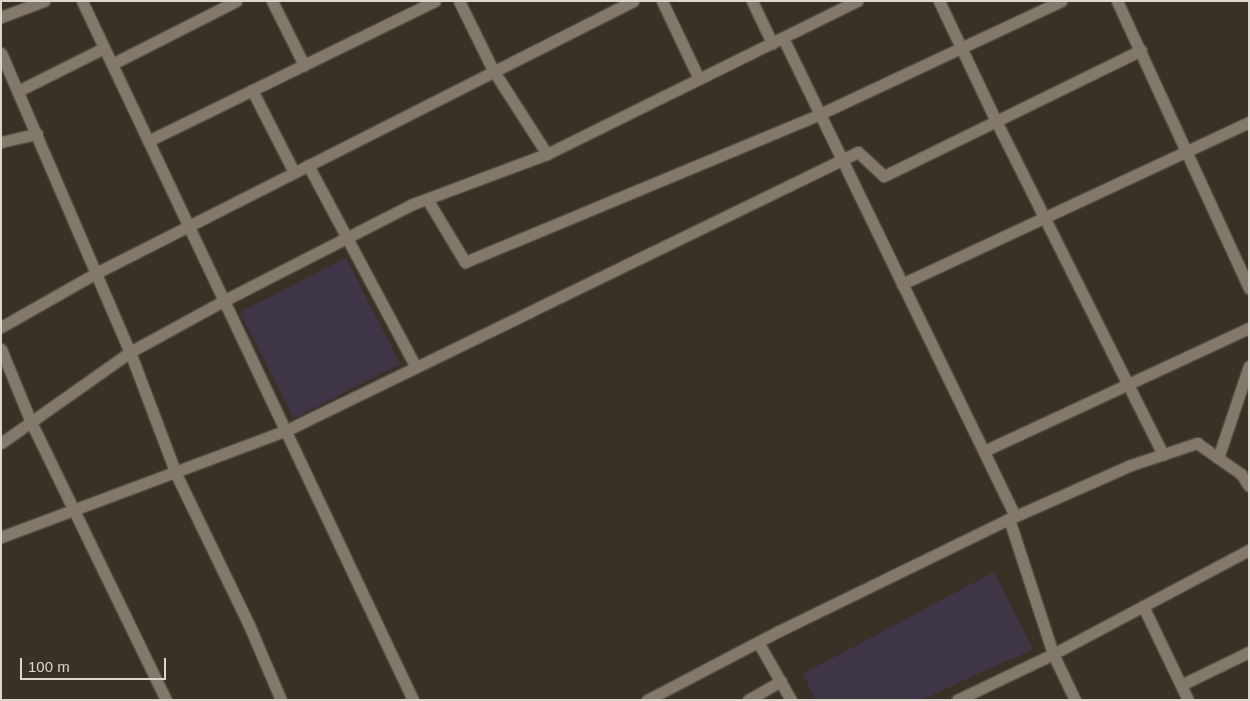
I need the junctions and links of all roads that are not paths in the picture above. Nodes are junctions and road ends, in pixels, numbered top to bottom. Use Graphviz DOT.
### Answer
graph roads {
  1 [pos="44,1"];
  2 [pos="82,1"];
  3 [pos="236,1"];
  4 [pos="272,1"];
  5 [pos="435,1"];
  6 [pos="459,1"];
  7 [pos="633,1"];
  8 [pos="662,1"];
  9 [pos="752,1"];
  10 [pos="857,1"];
  11 [pos="939,1"];
  12 [pos="1061,1"];
  13 [pos="1117,1"];
  14 [pos="1,17"];
  15 [pos="783,38"];
  16 [pos="772,43"];
  17 [pos="104,48"];
  18 [pos="961,48"];
  19 [pos="1141,50"];
  20 [pos="1,53"];
  21 [pos="112,64"];
  22 [pos="304,65"];
  23 [pos="493,70"];
  24 [pos="699,79"];
  25 [pos="252,90"];
  26 [pos="18,91"];
  27 [pos="820,114"];
  28 [pos="996,121"];
  29 [pos="1249,122"];
  30 [pos="37,134"];
  31 [pos="148,141"];
  32 [pos="1,142"];
  33 [pos="1186,151"];
  34 [pos="547,154"];
  35 [pos="842,160"];
  36 [pos="308,165"];
  37 [pos="294,172"];
  38 [pos="427,199"];
  39 [pos="1044,217"];
  40 [pos="189,226"];
  41 [pos="349,237"];
  42 [pos="96,273"];
  43 [pos="902,284"];
  44 [pos="1249,288"];
  45 [pos="225,300"];
  46 [pos="1,327"];
  47 [pos="1249,328"];
  48 [pos="1,350"];
  49 [pos="130,352"];
  50 [pos="1249,366"];
  51 [pos="416,367"];
  52 [pos="1128,384"];
  53 [pos="31,422"];
  54 [pos="287,430"];
  55 [pos="1,443"];
  56 [pos="984,452"];
  57 [pos="1163,454"];
  58 [pos="1218,458"];
  59 [pos="176,474"];
  60 [pos="1249,486"];
  61 [pos="74,511"];
  62 [pos="1012,518"];
  63 [pos="1,537"];
  64 [pos="1249,550"];
  65 [pos="1143,606"];
  66 [pos="758,642"];
  67 [pos="1249,652"];
  68 [pos="1053,654"];
  69 [pos="781,681"];
  70 [pos="1181,685"];
  71 [pos="651,699"];
  72 [pos="166,700"];
  73 [pos="281,700"];
  74 [pos="414,700"];
  75 [pos="748,700"];
  76 [pos="791,700"];
  77 [pos="957,700"];
  78 [pos="1075,700"];
  79 [pos="1188,700"];
  1 -- 14 [label="street"];
  2 -- 17 [label="street"];
  3 -- 21 [label="street"];
  4 -- 22 [label="street"];
  5 -- 22 [label="street"];
  6 -- 23 [label="street"];
  7 -- 23 [label="street"];
  8 -- 24 [label="street"];
  9 -- 16 [label="street"];
  10 -- 15 [label="street"];
  11 -- 18 [label="street"];
  12 -- 18 [label="street"];
  13 -- 19 [label="street"];
  15 -- 16 [label="street"];
  15 -- 27 [label="street"];
  16 -- 24 [label="street"];
  17 -- 21 [label="street"];
  17 -- 26 [label="street"];
  18 -- 27 [label="street"];
  18 -- 28 [label="street"];
  19 -- 28 [label="street"];
  19 -- 33 [label="street"];
  20 -- 26 [label="street"];
  21 -- 31 [label="street"];
  22 -- 25 [label="street"];
  23 -- 34 [label="street"];
  23 -- 36 [label="street"];
  24 -- 34 [label="street"];
  25 -- 31 [label="street"];
  25 -- 37 [label="street"];
  26 -- 30 [label="street"];
  27 -- 35 [label="street"];
  27 -- 38 [label="street"];
  28 -- 35 [label="street"];
  28 -- 39 [label="street"];
  29 -- 33 [label="street"];
  30 -- 32 [label="street"];
  30 -- 42 [label="street"];
  31 -- 40 [label="street"];
  33 -- 39 [label="street"];
  33 -- 44 [label="street"];
  34 -- 38 [label="street"];
  35 -- 43 [label="street"];
  35 -- 51 [label="street"];
  36 -- 37 [label="street"];
  36 -- 41 [label="street"];
  37 -- 40 [label="street"];
  38 -- 41 [label="street"];
  39 -- 43 [label="street"];
  39 -- 52 [label="street"];
  40 -- 42 [label="street"];
  40 -- 45 [label="street"];
  41 -- 45 [label="street"];
  41 -- 51 [label="street"];
  42 -- 46 [label="street"];
  42 -- 49 [label="street"];
  43 -- 56 [label="street"];
  45 -- 49 [label="street"];
  45 -- 54 [label="street"];
  47 -- 52 [label="street"];
  48 -- 53 [label="street"];
  49 -- 53 [label="street"];
  49 -- 59 [label="street"];
  50 -- 58 [label="street"];
  51 -- 54 [label="street"];
  52 -- 56 [label="street"];
  52 -- 57 [label="street"];
  53 -- 55 [label="street"];
  53 -- 61 [label="street"];
  54 -- 59 [label="street"];
  54 -- 74 [label="street"];
  56 -- 62 [label="street"];
  57 -- 58 [label="street"];
  57 -- 62 [label="street"];
  58 -- 60 [label="street"];
  59 -- 61 [label="street"];
  59 -- 73 [label="street"];
  61 -- 63 [label="street"];
  61 -- 72 [label="street"];
  62 -- 66 [label="street"];
  62 -- 68 [label="street"];
  64 -- 65 [label="street"];
  65 -- 68 [label="street"];
  65 -- 70 [label="street"];
  66 -- 69 [label="street"];
  66 -- 71 [label="street"];
  67 -- 70 [label="street"];
  68 -- 77 [label="street"];
  68 -- 78 [label="street"];
  69 -- 75 [label="street"];
  69 -- 76 [label="street"];
  70 -- 79 [label="street"];
}
